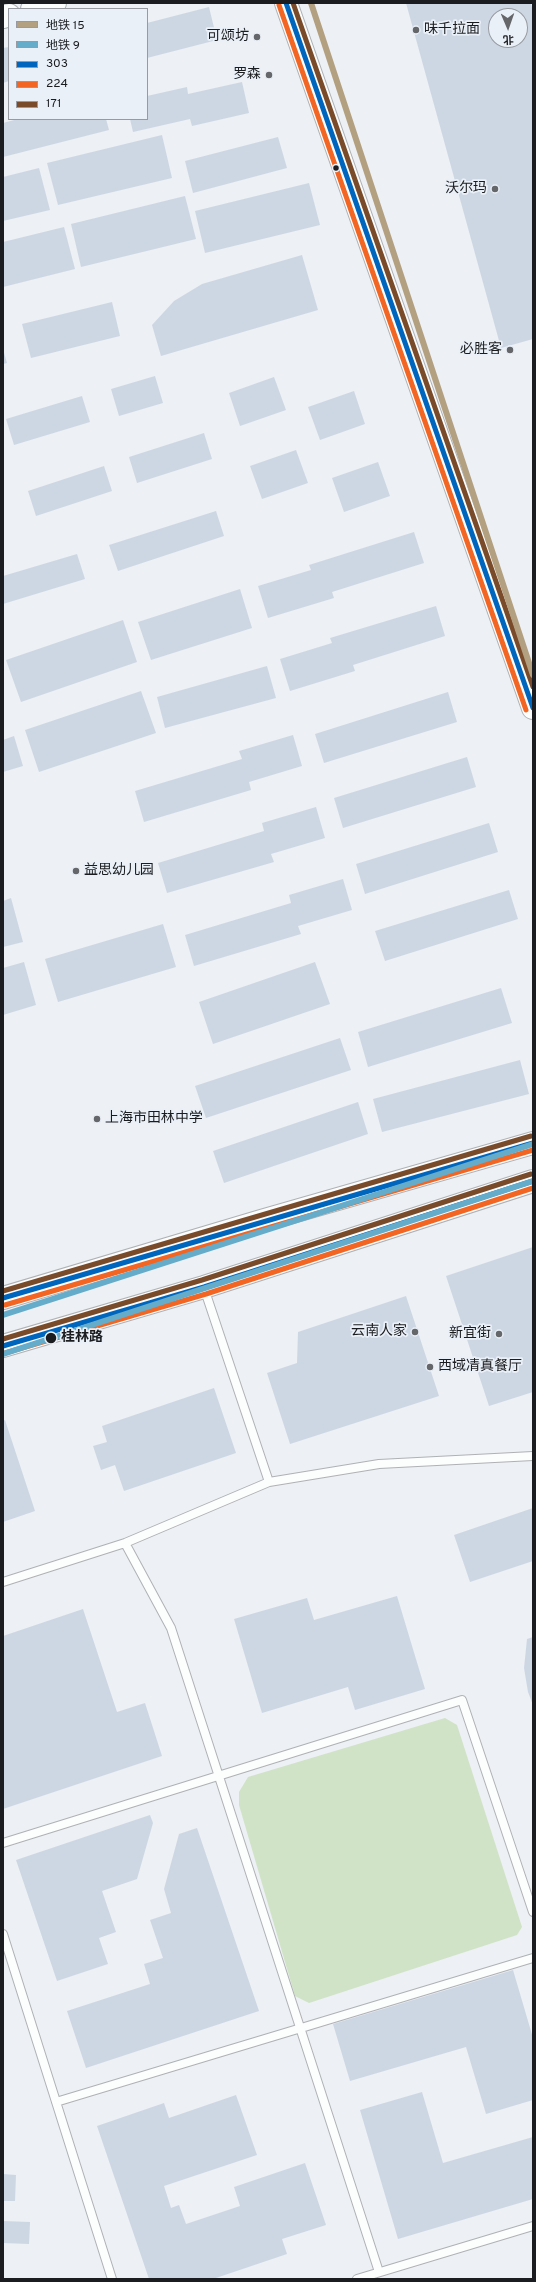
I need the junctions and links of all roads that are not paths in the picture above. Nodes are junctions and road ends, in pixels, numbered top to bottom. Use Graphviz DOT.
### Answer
graph roads {
  1 [pos="55,3"];
  2 [pos="286,3"];
  3 [pos="36,8"];
  4 [pos="533,708"];
  5 [pos="533,1143"];
  6 [pos="533,1181"];
  7 [pos="204,1287"];
  8 [pos="3,1298"];
  9 [pos="3,1346"];
  10 [pos="533,1456"];
  11 [pos="269,1482"];
  12 [pos="125,1543"];
  13 [pos="3,1582"];
  14 [pos="220,1775"];
  15 [pos="3,1843"];
  16 [pos="533,1912"];
  17 [pos="3,1934"];
  18 [pos="533,1958"];
  19 [pos="299,2028"];
  20 [pos="56,2102"];
  21 [pos="533,2226"];
  22 [pos="379,2272"];
  23 [pos="112,2279"];
  24 [pos="357,2279"];
  1 -- 3 [label="main road"];
  2 -- 4 [label="main road"];
  5 -- 8 [label="main road"];
  6 -- 7 [label="main road"];
  7 -- 9 [label="main road"];
  7 -- 11 [label="lane"];
  10 -- 11 [label="lane"];
  11 -- 12 [label="lane"];
  12 -- 13 [label="lane"];
  12 -- 14 [label="lane"];
  14 -- 15 [label="lane"];
  14 -- 16 [label="lane"];
  14 -- 19 [label="lane"];
  17 -- 20 [label="lane"];
  18 -- 19 [label="lane"];
  19 -- 20 [label="lane"];
  19 -- 22 [label="lane"];
  20 -- 23 [label="lane"];
  21 -- 22 [label="lane"];
  22 -- 24 [label="lane"];
}
